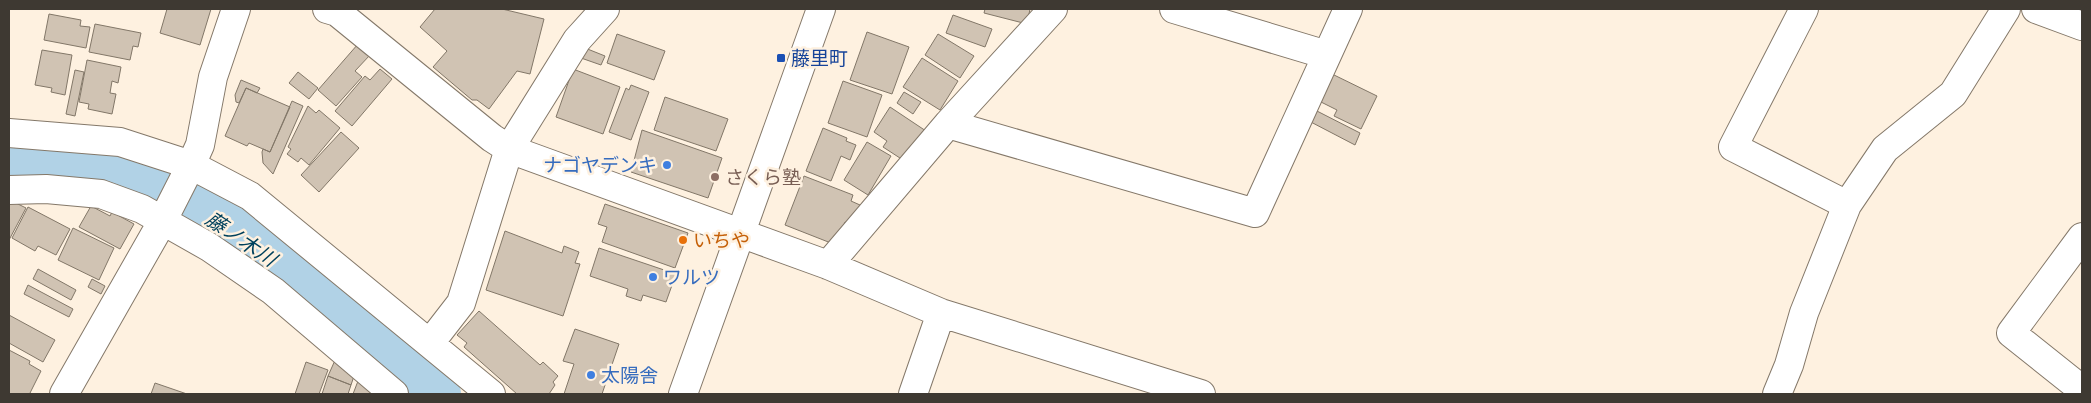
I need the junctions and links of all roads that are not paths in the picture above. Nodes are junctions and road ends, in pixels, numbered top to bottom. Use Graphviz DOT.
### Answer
graph roads {
  1 [pos="236,9"];
  2 [pos="327,9"];
  3 [pos="605,9"];
  4 [pos="821,9"];
  5 [pos="1053,9"];
  6 [pos="1174,9"];
  7 [pos="1348,9"];
  8 [pos="1804,9"];
  9 [pos="2006,9"];
  10 [pos="2036,9"];
  11 [pos="2082,26"];
  12 [pos="1326,55"];
  13 [pos="948,124"];
  14 [pos="9,133"];
  15 [pos="509,149"];
  16 [pos="188,173"];
  17 [pos="9,190"];
  18 [pos="1847,205"];
  19 [pos="165,215"];
  20 [pos="741,233"];
  21 [pos="2082,237"];
  22 [pos="828,265"];
  23 [pos="941,314"];
  24 [pos="430,343"];
  25 [pos="2079,389"];
  26 [pos="64,394"];
  27 [pos="394,394"];
  28 [pos="491,394"];
  29 [pos="683,394"];
  30 [pos="913,394"];
  31 [pos="1201,394"];
  32 [pos="1777,394"];
  1 -- 16 [label="street"];
  2 -- 15 [label="street"];
  3 -- 15 [label="street"];
  4 -- 20 [label="street"];
  5 -- 13 [label="street"];
  6 -- 12 [label="street"];
  7 -- 12 [label="street"];
  8 -- 18 [label="street"];
  9 -- 18 [label="street"];
  10 -- 11 [label="street"];
  12 -- 13 [label="street"];
  13 -- 22 [label="street"];
  14 -- 16 [label="street"];
  15 -- 20 [label="street"];
  15 -- 24 [label="street"];
  16 -- 19 [label="street"];
  16 -- 24 [label="street"];
  17 -- 19 [label="street"];
  18 -- 32 [label="street"];
  19 -- 26 [label="street"];
  19 -- 27 [label="street"];
  20 -- 22 [label="street"];
  20 -- 29 [label="street"];
  21 -- 25 [label="street"];
  22 -- 23 [label="street"];
  23 -- 30 [label="street"];
  23 -- 31 [label="street"];
  24 -- 28 [label="street"];
}
